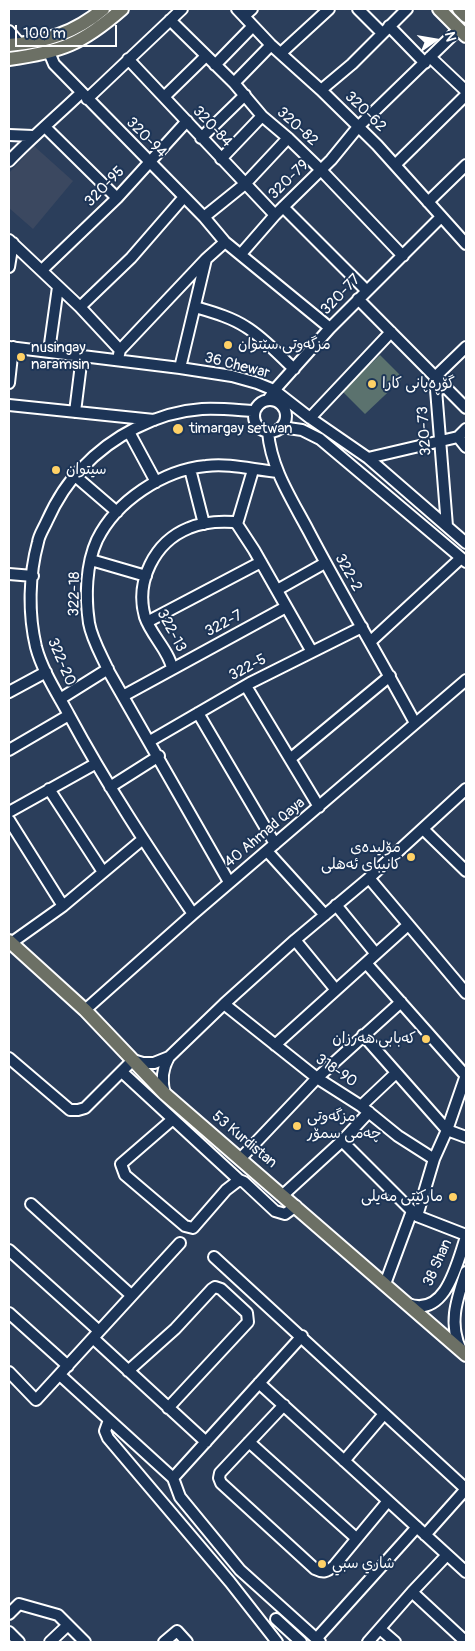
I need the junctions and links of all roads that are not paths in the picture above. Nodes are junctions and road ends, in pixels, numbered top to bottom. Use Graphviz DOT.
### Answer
graph roads {
  1 [pos="103,9"];
  2 [pos="122,9"];
  3 [pos="329,9"];
  4 [pos="358,9"];
  5 [pos="407,9"];
  6 [pos="439,9"];
  7 [pos="459,9"];
  8 [pos="179,10"];
  9 [pos="244,11"];
  10 [pos="466,16"];
  11 [pos="170,20"];
  12 [pos="253,26"];
  13 [pos="385,29"];
  14 [pos="9,31"];
  15 [pos="463,32"];
  16 [pos="15,45"];
  17 [pos="271,45"];
  18 [pos="49,52"];
  19 [pos="280,53"];
  20 [pos="206,56"];
  21 [pos="9,59"];
  22 [pos="128,59"];
  23 [pos="427,60"];
  24 [pos="215,65"];
  25 [pos="234,83"];
  26 [pos="321,90"];
  27 [pos="466,91"];
  28 [pos="245,95"];
  29 [pos="466,95"];
  30 [pos="84,96"];
  31 [pos="164,97"];
  32 [pos="262,116"];
  33 [pos="187,122"];
  34 [pos="45,127"];
  35 [pos="358,127"];
  36 [pos="9,134"];
  37 [pos="33,136"];
  38 [pos="201,138"];
  39 [pos="288,138"];
  40 [pos="222,159"];
  41 [pos="9,161"];
  42 [pos="149,162"];
  43 [pos="395,165"];
  44 [pos="466,165"];
  45 [pos="321,170"];
  46 [pos="245,184"];
  47 [pos="184,197"];
  48 [pos="117,198"];
  49 [pos="428,202"];
  50 [pos="283,207"];
  51 [pos="275,215"];
  52 [pos="441,216"];
  53 [pos="204,217"];
  54 [pos="11,242"];
  55 [pos="225,242"];
  56 [pos="466,244"];
  57 [pos="241,254"];
  58 [pos="403,256"];
  59 [pos="206,259"];
  60 [pos="9,267"];
  61 [pos="42,270"];
  62 [pos="58,287"];
  63 [pos="366,290"];
  64 [pos="358,299"];
  65 [pos="194,306"];
  66 [pos="80,307"];
  67 [pos="330,328"];
  68 [pos="390,332"];
  69 [pos="11,347"];
  70 [pos="466,348"];
  71 [pos="49,351"];
  72 [pos="119,354"];
  73 [pos="82,356"];
  74 [pos="180,368"];
  75 [pos="294,369"];
  76 [pos="435,377"];
  77 [pos="9,383"];
  78 [pos="274,390"];
  79 [pos="268,400"];
  80 [pos="278,403"];
  81 [pos="292,404"];
  82 [pos="9,405"];
  83 [pos="466,408"];
  84 [pos="75,412"];
  85 [pos="254,412"];
  86 [pos="310,418"];
  87 [pos="154,420"];
  88 [pos="281,427"];
  89 [pos="466,429"];
  90 [pos="129,432"];
  91 [pos="268,432"];
  92 [pos="458,438"];
  93 [pos="441,442"];
  94 [pos="466,447"];
  95 [pos="368,458"];
  96 [pos="190,469"];
  97 [pos="253,470"];
  98 [pos="278,472"];
  99 [pos="74,475"];
  100 [pos="156,482"];
  101 [pos="117,512"];
  102 [pos="204,524"];
  103 [pos="237,524"];
  104 [pos="447,526"];
  105 [pos="466,544"];
  106 [pos="91,560"];
  107 [pos="464,560"];
  108 [pos="261,562"];
  109 [pos="325,563"];
  110 [pos="9,574"];
  111 [pos="33,576"];
  112 [pos="146,576"];
  113 [pos="277,590"];
  114 [pos="286,607"];
  115 [pos="147,622"];
  116 [pos="362,627"];
  117 [pos="370,642"];
  118 [pos="312,652"];
  119 [pos="172,668"];
  120 [pos="108,669"];
  121 [pos="46,672"];
  122 [pos="390,676"];
  123 [pos="466,680"];
  124 [pos="246,686"];
  125 [pos="9,692"];
  126 [pos="123,696"];
  127 [pos="60,699"];
  128 [pos="198,713"];
  129 [pos="69,716"];
  130 [pos="415,723"];
  131 [pos="150,741"];
  132 [pos="9,750"];
  133 [pos="159,756"];
  134 [pos="290,760"];
  135 [pos="95,764"];
  136 [pos="110,787"];
  137 [pos="49,789"];
  138 [pos="465,792"];
  139 [pos="319,807"];
  140 [pos="9,812"];
  141 [pos="9,820"];
  142 [pos="423,829"];
  143 [pos="143,839"];
  144 [pos="271,847"];
  145 [pos="466,871"];
  146 [pos="103,872"];
  147 [pos="369,878"];
  148 [pos="230,882"];
  149 [pos="336,905"];
  150 [pos="63,906"];
  151 [pos="192,914"];
  152 [pos="325,915"];
  153 [pos="408,925"];
  154 [pos="295,940"];
  155 [pos="10,942"];
  156 [pos="376,954"];
  157 [pos="366,963"];
  158 [pos="336,990"];
  159 [pos="466,993"];
  160 [pos="401,1002"];
  161 [pos="224,1004"];
  162 [pos="85,1010"];
  163 [pos="363,1035"];
  164 [pos="275,1045"];
  165 [pos="168,1057"];
  166 [pos="9,1058"];
  167 [pos="133,1060"];
  168 [pos="122,1072"];
  169 [pos="396,1073"];
  170 [pos="466,1075"];
  171 [pos="317,1078"];
  172 [pos="165,1094"];
  173 [pos="365,1109"];
  174 [pos="172,1119"];
  175 [pos="447,1130"];
  176 [pos="466,1137"];
  177 [pos="342,1141"];
  178 [pos="240,1159"];
  179 [pos="434,1159"];
  180 [pos="240,1180"];
  181 [pos="283,1195"];
  182 [pos="31,1204"];
  183 [pos="296,1206"];
  184 [pos="414,1213"];
  185 [pos="466,1236"];
  186 [pos="180,1243"];
  187 [pos="9,1250"];
  188 [pos="214,1257"];
  189 [pos="466,1272"];
  190 [pos="385,1284"];
  191 [pos="131,1295"];
  192 [pos="408,1304"];
  193 [pos="9,1313"];
  194 [pos="96,1335"];
  195 [pos="302,1336"];
  196 [pos="464,1352"];
  197 [pos="68,1366"];
  198 [pos="128,1371"];
  199 [pos="9,1372"];
  200 [pos="60,1375"];
  201 [pos="259,1383"];
  202 [pos="284,1405"];
  203 [pos="168,1408"];
  204 [pos="384,1414"];
  205 [pos="109,1420"];
  206 [pos="206,1442"];
  207 [pos="249,1442"];
  208 [pos="344,1460"];
  209 [pos="173,1478"];
  210 [pos="466,1489"];
  211 [pos="388,1501"];
  212 [pos="417,1527"];
  213 [pos="426,1535"];
  214 [pos="356,1538"];
  215 [pos="447,1555"];
  216 [pos="240,1570"];
  217 [pos="466,1572"];
  218 [pos="230,1582"];
  219 [pos="412,1592"];
  220 [pos="286,1611"];
  221 [pos="9,1614"];
  222 [pos="276,1619"];
  223 [pos="68,1625"];
  224 [pos="266,1628"];
  225 [pos="380,1629"];
  226 [pos="9,1632"];
  227 [pos="318,1640"];
  228 [pos="19,1642"];
  229 [pos="50,1642"];
  230 [pos="85,1642"];
  231 [pos="164,1642"];
  232 [pos="187,1642"];
  233 [pos="276,1642"];
  234 [pos="301,1642"];
  235 [pos="368,1642"];
  236 [pos="394,1642"];
  237 [pos="466,1642"];
  1 -- 16 [label="main road"];
  2 -- 18 [label="main road"];
  3 -- 19 [label="street"];
  4 -- 13 [label="street"];
  5 -- 13 [label="street"];
  6 -- 15 [label="main road"];
  7 -- 10 [label="main road"];
  8 -- 11 [label="street"];
  9 -- 12 [label="street, 320-62"];
  11 -- 20 [label="street, 320-82"];
  11 -- 22 [label="street"];
  12 -- 17 [label="street, 320-62"];
  12 -- 24 [label="street"];
  13 -- 23 [label="street"];
  13 -- 26 [label="street"];
  14 -- 16 [label="street"];
  15 -- 23 [label="street, 320-79"];
  17 -- 19 [label="street, 320-62"];
  17 -- 25 [label="street"];
  18 -- 21 [label="main road"];
  18 -- 30 [label="street, 320-94"];
  19 -- 26 [label="street, 320-62"];
  20 -- 24 [label="street, 320-82"];
  20 -- 31 [label="street"];
  22 -- 30 [label="street"];
  22 -- 31 [label="street, 320-84"];
  23 -- 27 [label="street"];
  23 -- 35 [label="street, 320-79"];
  24 -- 25 [label="street, 320-82"];
  25 -- 28 [label="street, 320-82"];
  26 -- 35 [label="street, 320-62"];
  28 -- 32 [label="street, 320-82"];
  28 -- 38 [label="street"];
  29 -- 43 [label="street"];
  30 -- 34 [label="street"];
  30 -- 42 [label="street, 320-94"];
  31 -- 33 [label="street, 320-84"];
  32 -- 39 [label="street, 320-82"];
  32 -- 40 [label="street"];
  33 -- 38 [label="street, 320-84"];
  33 -- 42 [label="street, 320-95"];
  34 -- 37 [label="street"];
  34 -- 48 [label="street"];
  35 -- 43 [label="street, 320-62"];
  35 -- 45 [label="street, 320-79"];
  36 -- 37 [label="street"];
  37 -- 41 [label="street"];
  38 -- 40 [label="street, 320-84"];
  39 -- 45 [label="street, 320-82"];
  39 -- 46 [label="street"];
  40 -- 46 [label="street, 320-84"];
  42 -- 47 [label="street, 320-94"];
  42 -- 48 [label="street, 320-95"];
  43 -- 49 [label="street, 320-62"];
  44 -- 49 [label="street"];
  45 -- 50 [label="street, 320-79"];
  45 -- 58 [label="street, 320-82"];
  46 -- 51 [label="street, 320-84"];
  46 -- 53 [label="street"];
  47 -- 53 [label="street, 320-94"];
  47 -- 66 [label="street"];
  48 -- 61 [label="street, 320-95"];
  49 -- 52 [label="street, 320-62"];
  50 -- 51 [label="street, 320-79"];
  50 -- 63 [label="street"];
  51 -- 57 [label="street, 320-79"];
  52 -- 56 [label="street, 320-62"];
  52 -- 58 [label="street, 320-77"];
  53 -- 55 [label="street, 320-94"];
  54 -- 60 [label="street"];
  54 -- 61 [label="street"];
  55 -- 57 [label="street, 320-94"];
  55 -- 59 [label="street"];
  57 -- 67 [label="street, 320-94"];
  58 -- 63 [label="street, 320-77"];
  59 -- 65 [label="street"];
  59 -- 72 [label="street"];
  61 -- 62 [label="street"];
  62 -- 66 [label="street"];
  62 -- 71 [label="street"];
  63 -- 64 [label="street, 320-77"];
  64 -- 67 [label="street, 320-77"];
  64 -- 68 [label="street"];
  65 -- 74 [label="street"];
  65 -- 75 [label="street"];
  66 -- 72 [label="street"];
  67 -- 75 [label="street, 320-77"];
  68 -- 76 [label="street"];
  68 -- 86 [label="street"];
  69 -- 71 [label="street, 36 Chewar"];
  69 -- 77 [label="street"];
  70 -- 76 [label="street"];
  71 -- 73 [label="street, 36 Chewar"];
  72 -- 73 [label="street, 36 Chewar"];
  72 -- 74 [label="street, 36 Chewar"];
  73 -- 84 [label="street"];
  74 -- 78 [label="street, 36 Chewar"];
  75 -- 78 [label="street, 320-77"];
  76 -- 83 [label="street"];
  76 -- 93 [label="street, 320-73"];
  78 -- 79 [label="street, 320-77"];
  78 -- 81 [label="street, 36 Chewar"];
  79 -- 80 [label="street"];
  79 -- 85 [label="street"];
  80 -- 81 [label="street"];
  80 -- 88 [label="street"];
  81 -- 86 [label="street, 36 Chewar"];
  82 -- 84 [label="street"];
  84 -- 87 [label="street"];
  85 -- 87 [label="street, 322-20"];
  85 -- 91 [label="street"];
  86 -- 95 [label="street, 36 Chewar"];
  87 -- 90 [label="street, 322-20"];
  88 -- 91 [label="street"];
  88 -- 107 [label="street"];
  89 -- 92 [label="street"];
  90 -- 99 [label="street, 322-20"];
  90 -- 100 [label="street"];
  91 -- 98 [label="street, 322-2"];
  92 -- 93 [label="street"];
  92 -- 94 [label="street"];
  93 -- 95 [label="street"];
  93 -- 104 [label="street, 320-73"];
  95 -- 104 [label="street, 36 Chewar"];
  96 -- 97 [label="street, 322-18"];
  96 -- 100 [label="street, 322-18"];
  96 -- 102 [label="street"];
  97 -- 98 [label="street, 322-18"];
  97 -- 103 [label="street"];
  98 -- 109 [label="street, 322-2"];
  99 -- 101 [label="street"];
  99 -- 111 [label="street, 322-20"];
  100 -- 101 [label="street, 322-18"];
  101 -- 106 [label="street, 322-18"];
  102 -- 103 [label="street, 322-13"];
  102 -- 112 [label="street, 322-13"];
  103 -- 108 [label="street"];
  104 -- 105 [label="street, 36 Chewar"];
  106 -- 112 [label="street"];
  106 -- 120 [label="street, 322-18"];
  107 -- 117 [label="street"];
  108 -- 113 [label="street"];
  108 -- 115 [label="street"];
  109 -- 113 [label="street"];
  109 -- 116 [label="street, 322-2"];
  110 -- 111 [label="street"];
  111 -- 121 [label="street, 322-20"];
  112 -- 115 [label="street, 322-13"];
  113 -- 114 [label="street"];
  114 -- 118 [label="street"];
  114 -- 119 [label="street, 322-7"];
  115 -- 119 [label="street, 322-13"];
  116 -- 117 [label="street, 322-2"];
  116 -- 118 [label="street, 322-5"];
  117 -- 122 [label="street, 322-2"];
  118 -- 124 [label="street, 322-5"];
  119 -- 126 [label="street, 322-7"];
  120 -- 126 [label="street, 322-18"];
  120 -- 127 [label="street"];
  121 -- 125 [label="street"];
  121 -- 127 [label="street, 322-20"];
  122 -- 130 [label="street, 322-2"];
  122 -- 134 [label="street"];
  123 -- 130 [label="street, 40 Ahmad Qaya"];
  124 -- 128 [label="street, 322-5"];
  124 -- 134 [label="street"];
  126 -- 131 [label="street, 322-18"];
  127 -- 129 [label="street, 322-20"];
  128 -- 131 [label="street, 322-5"];
  128 -- 144 [label="street"];
  129 -- 132 [label="street"];
  129 -- 135 [label="street, 322-20"];
  130 -- 139 [label="street, 40 Ahmad Qaya"];
  131 -- 133 [label="street, 322-18"];
  133 -- 136 [label="street"];
  133 -- 148 [label="street, 322-18"];
  134 -- 139 [label="street"];
  135 -- 136 [label="street, 322-20"];
  135 -- 137 [label="street"];
  136 -- 143 [label="street, 322-20"];
  137 -- 140 [label="street"];
  137 -- 146 [label="street"];
  138 -- 142 [label="street"];
  139 -- 144 [label="street, 40 Ahmad Qaya"];
  141 -- 150 [label="street"];
  142 -- 145 [label="street"];
  142 -- 147 [label="street"];
  143 -- 146 [label="street"];
  143 -- 151 [label="street, 322-20"];
  144 -- 148 [label="street, 40 Ahmad Qaya"];
  144 -- 152 [label="street"];
  146 -- 150 [label="street"];
  147 -- 149 [label="street"];
  147 -- 153 [label="street"];
  148 -- 151 [label="street, 40 Ahmad Qaya"];
  149 -- 152 [label="street"];
  149 -- 156 [label="street"];
  150 -- 155 [label="street"];
  151 -- 162 [label="street, 40 Ahmad Qaya"];
  152 -- 154 [label="street"];
  153 -- 156 [label="street"];
  153 -- 159 [label="street"];
  154 -- 158 [label="street"];
  154 -- 161 [label="street"];
  155 -- 162 [label="main road, 53 Kurdistan"];
  156 -- 157 [label="street"];
  157 -- 158 [label="street"];
  157 -- 160 [label="street"];
  158 -- 164 [label="street"];
  160 -- 163 [label="street"];
  160 -- 170 [label="street"];
  161 -- 164 [label="street, 318-90"];
  161 -- 165 [label="street"];
  162 -- 167 [label="main road, 53 Kurdistan"];
  163 -- 169 [label="street"];
  163 -- 171 [label="street"];
  164 -- 171 [label="street, 318-90"];
  165 -- 167 [label="street"];
  165 -- 172 [label="street"];
  166 -- 168 [label="street"];
  167 -- 168 [label="street"];
  167 -- 172 [label="main road, 53 Kurdistan"];
  168 -- 174 [label="street"];
  169 -- 173 [label="street"];
  169 -- 175 [label="street"];
  170 -- 175 [label="street"];
  171 -- 173 [label="street, 318-90"];
  171 -- 178 [label="street"];
  172 -- 178 [label="main road, 53 Kurdistan"];
  173 -- 177 [label="street"];
  173 -- 179 [label="street, 318-90"];
  174 -- 180 [label="street"];
  174 -- 180 [label="street"];
  175 -- 176 [label="street"];
  175 -- 179 [label="street"];
  177 -- 181 [label="street"];
  177 -- 184 [label="street"];
  178 -- 181 [label="main road, 53 Kurdistan"];
  179 -- 184 [label="street"];
  180 -- 183 [label="street"];
  181 -- 183 [label="main road, 53 Kurdistan"];
  182 -- 191 [label="street"];
  183 -- 190 [label="main road, 53 Kurdistan"];
  184 -- 185 [label="street"];
  184 -- 190 [label="street"];
  185 -- 192 [label="street, 38 Shan"];
  186 -- 191 [label="street"];
  187 -- 194 [label="street"];
  188 -- 195 [label="street"];
  189 -- 196 [label="street, 38 Shan"];
  190 -- 192 [label="main road, 53 Kurdistan"];
  191 -- 194 [label="street"];
  192 -- 196 [label="main road, 53 Kurdistan"];
  193 -- 197 [label="street"];
  194 -- 197 [label="street"];
  194 -- 198 [label="street"];
  195 -- 201 [label="street"];
  195 -- 204 [label="street"];
  197 -- 200 [label="street"];
  198 -- 203 [label="street"];
  198 -- 203 [label="street"];
  199 -- 200 [label="street"];
  200 -- 205 [label="street"];
  201 -- 202 [label="street"];
  201 -- 206 [label="street"];
  202 -- 207 [label="street"];
  202 -- 208 [label="street"];
  203 -- 206 [label="street"];
  204 -- 208 [label="street"];
  204 -- 210 [label="street"];
  205 -- 209 [label="street"];
  205 -- 218 [label="street"];
  206 -- 209 [label="street"];
  207 -- 214 [label="street"];
  207 -- 214 [label="street"];
  208 -- 211 [label="street"];
  209 -- 216 [label="street"];
  210 -- 213 [label="street"];
  211 -- 212 [label="street"];
  211 -- 214 [label="street"];
  212 -- 213 [label="street"];
  212 -- 227 [label="street"];
  213 -- 215 [label="street"];
  215 -- 217 [label="street"];
  215 -- 219 [label="street"];
  216 -- 218 [label="street"];
  216 -- 220 [label="street"];
  218 -- 224 [label="street"];
  219 -- 225 [label="street"];
  219 -- 237 [label="street"];
  220 -- 222 [label="street"];
  220 -- 227 [label="street"];
  221 -- 223 [label="street"];
  222 -- 224 [label="street"];
  222 -- 234 [label="street"];
  223 -- 229 [label="street"];
  223 -- 230 [label="street"];
  224 -- 233 [label="street"];
  225 -- 235 [label="street"];
  225 -- 236 [label="street"];
  226 -- 228 [label="street"];
  231 -- 232 [label="street"];
}
